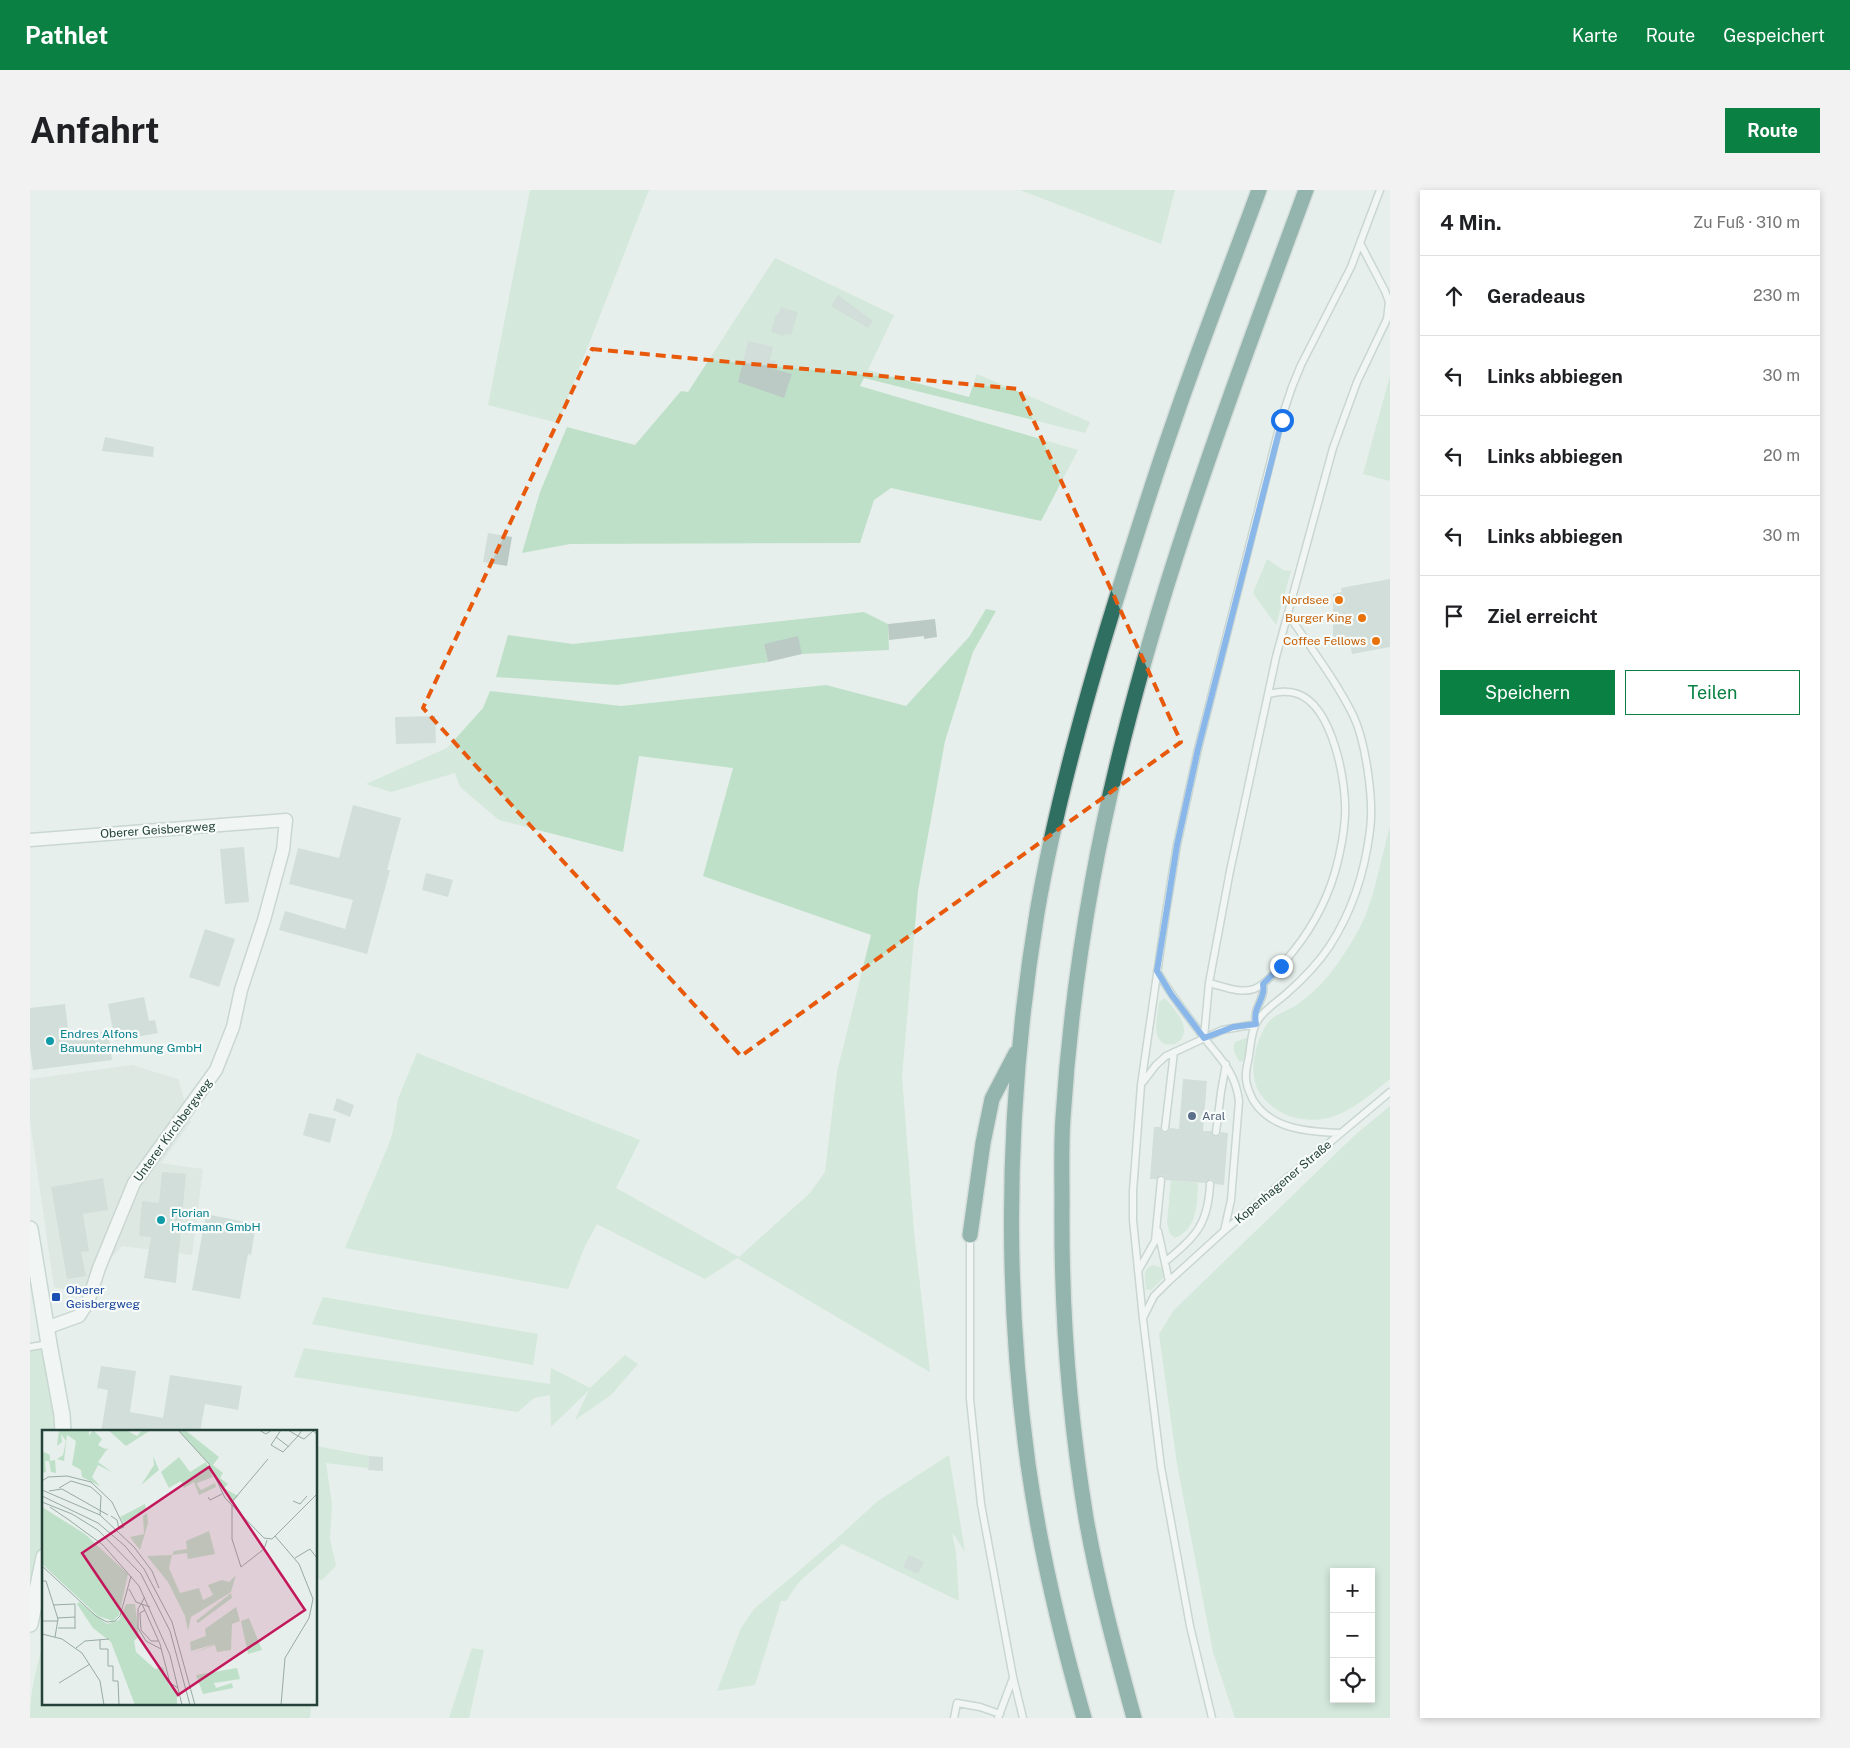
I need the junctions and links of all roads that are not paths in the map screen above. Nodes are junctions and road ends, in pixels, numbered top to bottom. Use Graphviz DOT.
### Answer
graph roads {
  1 [pos="1260,190"];
  2 [pos="1306,190"];
  3 [pos="1380,190"];
  4 [pos="1360,243"];
  5 [pos="1288,614"];
  6 [pos="1268,694"];
  7 [pos="286,820"];
  8 [pos="30,840"];
  9 [pos="1157,971"];
  10 [pos="1209,983"];
  11 [pos="1263,984"];
  12 [pos="1256,1024"];
  13 [pos="1204,1038"];
  14 [pos="1020,1045"];
  15 [pos="1174,1052"];
  16 [pos="1226,1064"];
  17 [pos="1141,1085"];
  18 [pos="1390,1092"];
  19 [pos="1251,1096"];
  20 [pos="1239,1100"];
  21 [pos="1165,1128"];
  22 [pos="1216,1132"];
  23 [pos="1341,1133"];
  24 [pos="1161,1180"];
  25 [pos="1210,1184"];
  26 [pos="30,1229"];
  27 [pos="1158,1229"];
  28 [pos="1224,1231"];
  29 [pos="970,1235"];
  30 [pos="1165,1262"];
  31 [pos="1138,1271"];
  32 [pos="1169,1281"];
  33 [pos="1143,1319"];
  34 [pos="46,1328"];
  35 [pos="48,1344"];
  36 [pos="30,1347"];
  37 [pos="63,1430"];
  38 [pos="42,1567"];
  39 [pos="30,1624"];
  40 [pos="1013,1676"];
  41 [pos="999,1716"];
  42 [pos="954,1718"];
  43 [pos="1023,1718"];
  44 [pos="1084,1718"];
  45 [pos="1134,1718"];
  46 [pos="1212,1718"];
  1 -- 14 [label="highway"];
  2 -- 45 [label="highway"];
  3 -- 4 [label="lane"];
  4 -- 5 [label="lane"];
  4 -- 9 [label="lane"];
  5 -- 6 [label="lane"];
  5 -- 12 [label="lane"];
  6 -- 10 [label="lane"];
  6 -- 11 [label="lane"];
  7 -- 8 [label="street, Oberer Geisbergweg"];
  7 -- 34 [label="street, Unterer Kirchbergweg"];
  9 -- 13 [label="lane"];
  9 -- 17 [label="lane"];
  10 -- 11 [label="lane"];
  10 -- 13 [label="lane"];
  11 -- 12 [label="lane"];
  12 -- 13 [label="lane"];
  12 -- 19 [label="lane"];
  13 -- 15 [label="lane"];
  13 -- 16 [label="lane"];
  14 -- 29 [label="highway"];
  14 -- 44 [label="highway"];
  15 -- 17 [label="lane"];
  15 -- 21 [label="lane"];
  16 -- 20 [label="lane"];
  16 -- 22 [label="lane"];
  17 -- 31 [label="lane"];
  18 -- 23 [label="lane, Kopenhagener Straße"];
  19 -- 20 [label="lane"];
  19 -- 23 [label="lane, Kopenhagener Straße"];
  20 -- 28 [label="lane"];
  23 -- 28 [label="lane, Kopenhagener Straße"];
  24 -- 27 [label="lane"];
  25 -- 30 [label="lane"];
  26 -- 34 [label="street"];
  27 -- 30 [label="lane"];
  27 -- 31 [label="lane"];
  28 -- 32 [label="lane, Kopenhagener Straße"];
  29 -- 40 [label="lane"];
  30 -- 32 [label="lane"];
  31 -- 33 [label="lane"];
  32 -- 33 [label="lane, Kopenhagener Straße"];
  33 -- 46 [label="lane"];
  34 -- 35 [label="street"];
  35 -- 36 [label="lane"];
  35 -- 37 [label="street"];
  38 -- 39 [label="street"];
  40 -- 41 [label="lane"];
  40 -- 43 [label="lane"];
  41 -- 42 [label="lane"];
}
